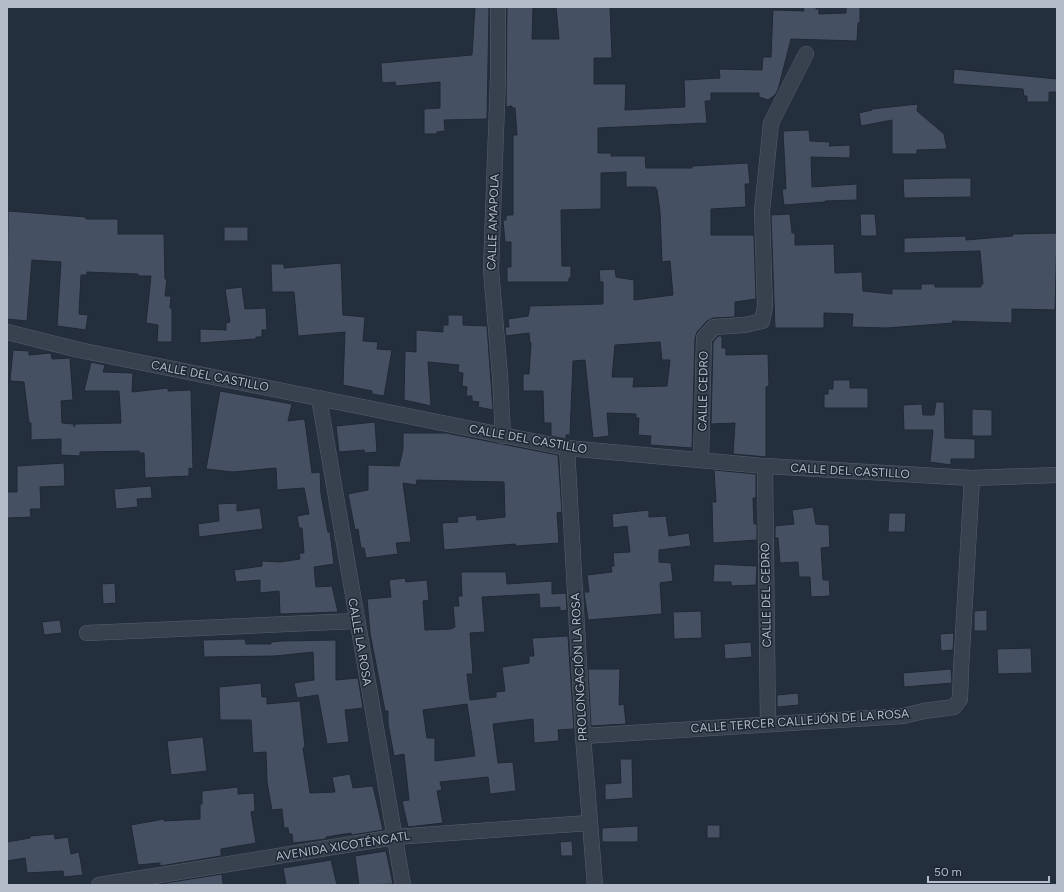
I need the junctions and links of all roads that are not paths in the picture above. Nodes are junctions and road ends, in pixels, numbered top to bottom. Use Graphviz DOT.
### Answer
graph roads {
  1 [pos="498,7"];
  2 [pos="806,54"];
  3 [pos="7,332"];
  4 [pos="319,398"];
  5 [pos="502,436"];
  6 [pos="567,448"];
  7 [pos="701,459"];
  8 [pos="765,466"];
  9 [pos="1057,475"];
  10 [pos="972,478"];
  11 [pos="356,621"];
  12 [pos="87,633"];
  13 [pos="768,724"];
  14 [pos="583,736"];
  15 [pos="589,823"];
  16 [pos="395,837"];
  17 [pos="99,885"];
  18 [pos="403,885"];
  19 [pos="595,885"];
  1 -- 5 [label="street, CALLE AMAPOLA"];
  2 -- 7 [label="street, CALLE CEDRO"];
  3 -- 4 [label="street, CALLE DEL CASTILLO"];
  4 -- 5 [label="street, CALLE DEL CASTILLO"];
  4 -- 11 [label="street, CALLE LA ROSA"];
  5 -- 6 [label="street, CALLE DEL CASTILLO"];
  6 -- 7 [label="street, CALLE DEL CASTILLO"];
  6 -- 14 [label="street, PROLONGACIÓN LA ROSA"];
  7 -- 8 [label="street, CALLE DEL CASTILLO"];
  8 -- 10 [label="street, CALLE DEL CASTILLO"];
  8 -- 13 [label="street, CALLE DEL CEDRO"];
  9 -- 10 [label="street, CALLE DEL CASTILLO"];
  10 -- 13 [label="street, CALLE TERCER CALLEJÓN DE LA ROSA"];
  11 -- 12 [label="street"];
  11 -- 16 [label="street, CALLE LA ROSA"];
  13 -- 14 [label="street, CALLE TERCER CALLEJÓN DE LA ROSA"];
  14 -- 15 [label="street, PROLONGACIÓN LA ROSA"];
  15 -- 16 [label="street, AVENIDA XICOTÉNCATL"];
  15 -- 19 [label="street, PROLONGACIÓN LA ROSA"];
  16 -- 17 [label="street, AVENIDA XICOTÉNCATL"];
  16 -- 18 [label="street, CALLE LA ROSA"];
}
